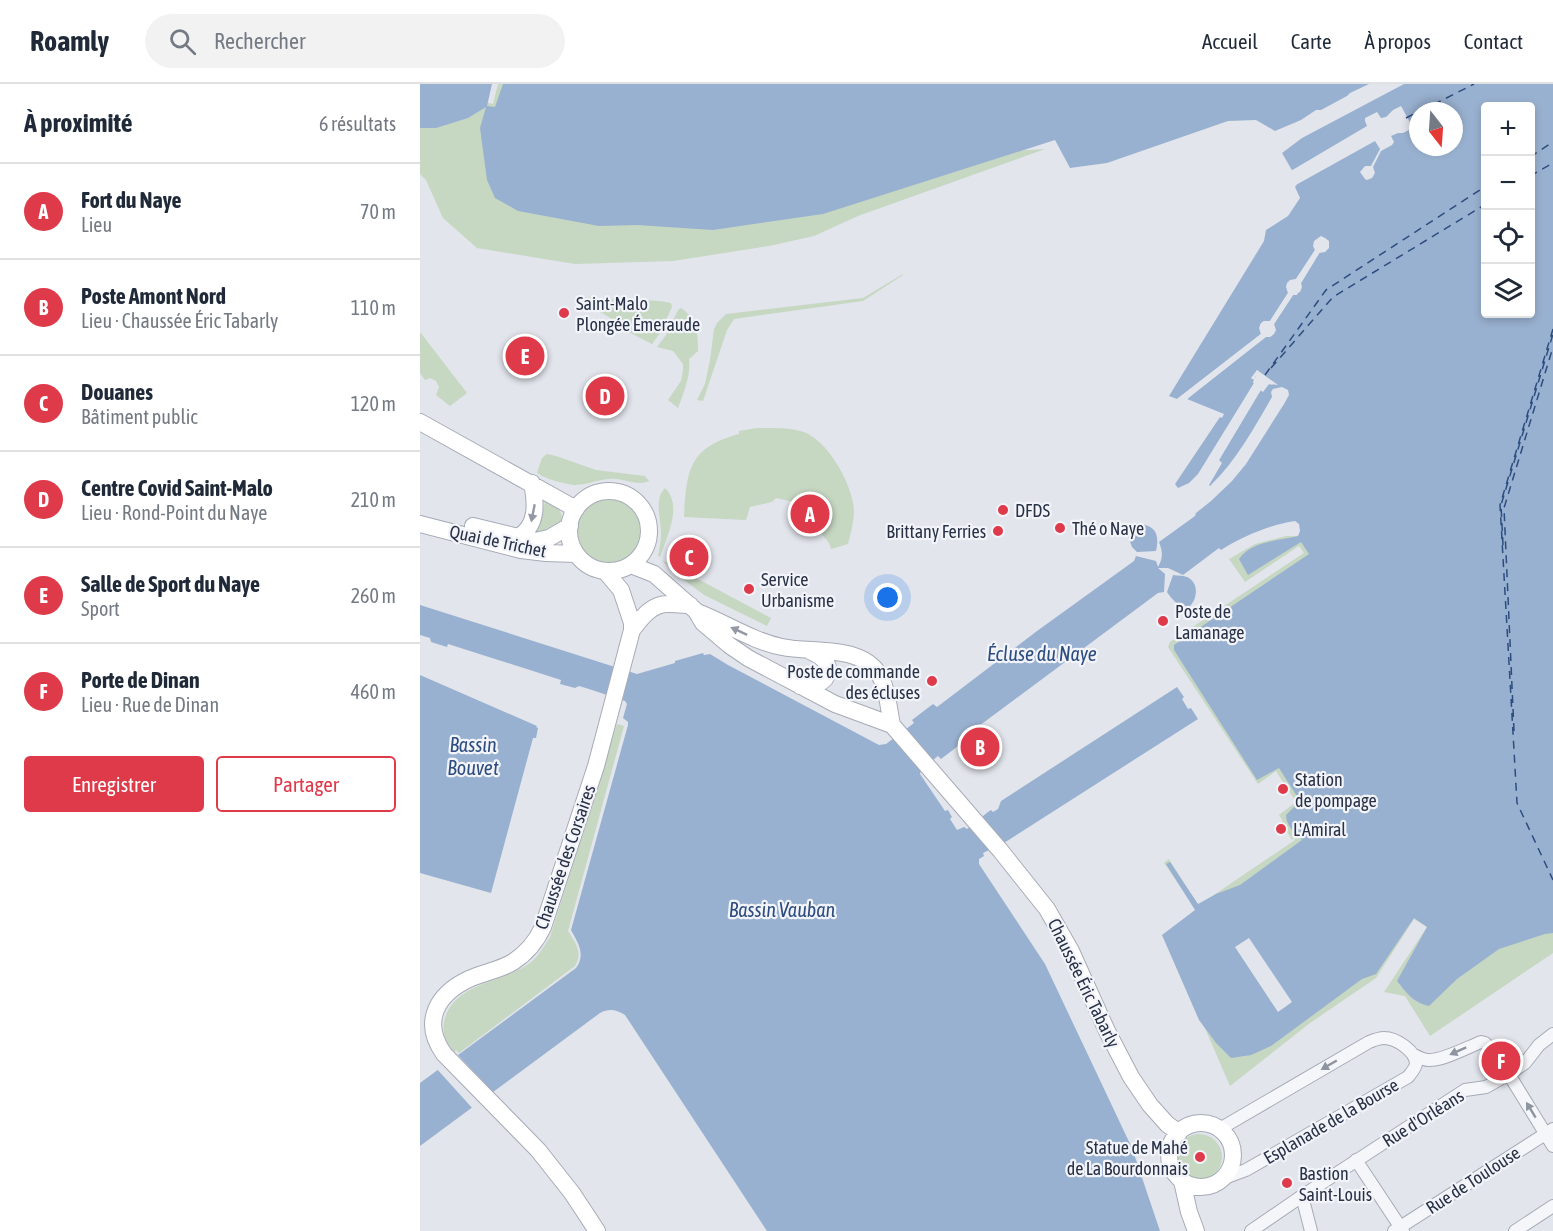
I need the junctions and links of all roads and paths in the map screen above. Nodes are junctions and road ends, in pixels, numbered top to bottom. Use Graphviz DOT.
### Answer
graph roads {
  1 [pos="420,422"];
  2 [pos="532,483"];
  3 [pos="576,509"];
  4 [pos="420,513"];
  5 [pos="420,524"];
  6 [pos="570,526"];
  7 [pos="518,537"];
  8 [pos="646,549"];
  9 [pos="576,554"];
  10 [pos="629,566"];
  11 [pos="605,571"];
  12 [pos="654,574"];
  13 [pos="621,590"];
  14 [pos="693,608"];
  15 [pos="631,634"];
  16 [pos="808,650"];
  17 [pos="800,686"];
  18 [pos="887,717"];
  19 [pos="1553,1034"];
  20 [pos="1414,1055"];
  21 [pos="1497,1055"];
  22 [pos="1507,1070"];
  23 [pos="1217,1128"];
  24 [pos="1549,1131"];
  25 [pos="1179,1133"];
  26 [pos="1553,1146"];
  27 [pos="1356,1160"];
  28 [pos="1222,1179"];
  29 [pos="1182,1181"];
  30 [pos="1204,1187"];
  31 [pos="1302,1196"];
  32 [pos="1188,1205"];
  33 [pos="1553,1206"];
  34 [pos="1399,1230"];
  35 [pos="597,1231"];
  36 [pos="1196,1231"];
  37 [pos="1251,1231"];
  38 [pos="1311,1231"];
  39 [pos="1515,1231"];
  1 -- 2 [label="main road"];
  2 -- 3 [label="main road"];
  2 -- 7 [label="main road, one-way"];
  3 -- 6 [label="main road"];
  3 -- 8 [label="main road"];
  4 -- 7 [label="main road, Quai de Trichet"];
  5 -- 9 [label="main road, Quai de Trichet"];
  6 -- 7 [label="main road, Quai de Trichet"];
  6 -- 9 [label="main road"];
  8 -- 10 [label="main road"];
  8 -- 12 [label="main road"];
  9 -- 11 [label="main road"];
  10 -- 11 [label="main road"];
  10 -- 12 [label="main road, Chaussée Éric Tabarly"];
  10 -- 13 [label="main road"];
  11 -- 13 [label="main road, Chaussée des Corsaires"];
  12 -- 14 [label="main road, Chaussée Éric Tabarly"];
  13 -- 15 [label="main road, Chaussée des Corsaires"];
  14 -- 15 [label="main road"];
  16 -- 14 [label="main road, Chaussée Éric Tabarly, one-way"];
  14 -- 17 [label="main road, Chaussée Éric Tabarly"];
  15 -- 35 [label="main road, Chaussée des Corsaires"];
  16 -- 17 [label="main road"];
  16 -- 18 [label="main road, Chaussée Éric Tabarly"];
  17 -- 18 [label="main road, Chaussée Éric Tabarly"];
  18 -- 25 [label="main road, Chaussée Éric Tabarly"];
  19 -- 22 [label="street, Rue d'Orléans"];
  21 -- 20 [label="street, one-way"];
  20 -- 23 [label="street, one-way"];
  20 -- 28 [label="street, Esplanade de la Bourse"];
  24 -- 22 [label="street, one-way"];
  22 -- 27 [label="street, Rue d'Orléans"];
  23 -- 25 [label="main road"];
  23 -- 28 [label="main road"];
  24 -- 26 [label="street"];
  24 -- 34 [label="street, Rue de Toulouse"];
  25 -- 29 [label="main road"];
  27 -- 31 [label="street, Rue d'Orléans"];
  27 -- 34 [label="street"];
  28 -- 30 [label="main road"];
  29 -- 30 [label="main road"];
  29 -- 32 [label="main road"];
  30 -- 32 [label="main road"];
  31 -- 37 [label="street, Rue d'Orléans"];
  31 -- 38 [label="street"];
  32 -- 36 [label="main road"];
  33 -- 39 [label="street"];
}
